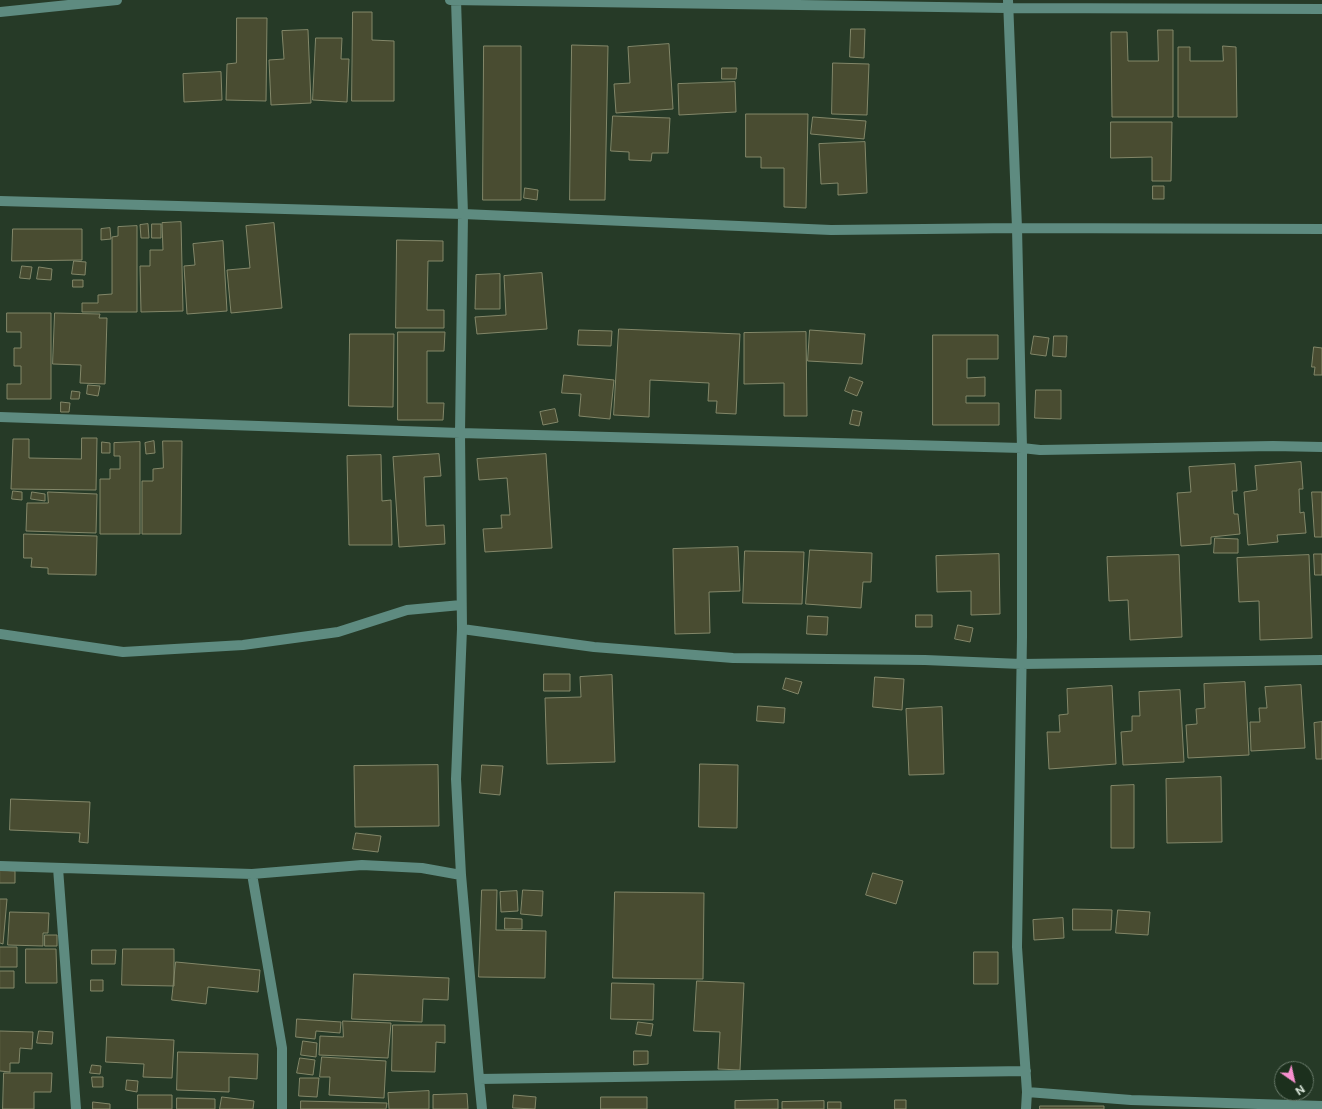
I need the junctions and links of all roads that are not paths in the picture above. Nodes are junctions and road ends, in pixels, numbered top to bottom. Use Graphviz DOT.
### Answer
graph roads {
  1 [pos="117,0"];
  2 [pos="450,0"];
  3 [pos="456,0"];
  4 [pos="1008,4"];
  5 [pos="1322,9"];
  6 [pos="0,12"];
  7 [pos="0,201"];
  8 [pos="463,214"];
  9 [pos="1016,228"];
  10 [pos="1322,229"];
  11 [pos="0,417"];
  12 [pos="460,433"];
  13 [pos="1322,447"];
  14 [pos="1022,448"];
  15 [pos="462,605"];
  16 [pos="462,629"];
  17 [pos="0,634"];
  18 [pos="1322,660"];
  19 [pos="1021,664"];
  20 [pos="0,866"];
  21 [pos="58,868"];
  22 [pos="252,874"];
  23 [pos="461,875"];
  24 [pos="1026,1071"];
  25 [pos="478,1079"];
  26 [pos="1027,1092"];
  27 [pos="1131,1105"];
  28 [pos="1322,1106"];
  29 [pos="76,1109"];
  30 [pos="282,1109"];
  31 [pos="482,1109"];
  32 [pos="1026,1109"];
  1 -- 6 [label="street"];
  2 -- 3 [label="street"];
  3 -- 4 [label="street"];
  3 -- 8 [label="street"];
  4 -- 5 [label="street"];
  4 -- 9 [label="street"];
  7 -- 8 [label="street"];
  8 -- 9 [label="street"];
  8 -- 12 [label="street"];
  9 -- 10 [label="street"];
  9 -- 14 [label="street"];
  11 -- 12 [label="street"];
  12 -- 14 [label="street"];
  12 -- 15 [label="street"];
  13 -- 14 [label="street"];
  14 -- 19 [label="street"];
  15 -- 16 [label="street"];
  15 -- 17 [label="street"];
  16 -- 19 [label="street"];
  16 -- 23 [label="street"];
  18 -- 19 [label="street"];
  19 -- 24 [label="street"];
  20 -- 21 [label="street"];
  21 -- 22 [label="street"];
  21 -- 29 [label="street"];
  22 -- 23 [label="street"];
  22 -- 30 [label="street"];
  23 -- 25 [label="street"];
  24 -- 25 [label="street"];
  24 -- 26 [label="street"];
  25 -- 31 [label="street"];
  26 -- 27 [label="street"];
  26 -- 32 [label="street"];
  27 -- 28 [label="street"];
}
